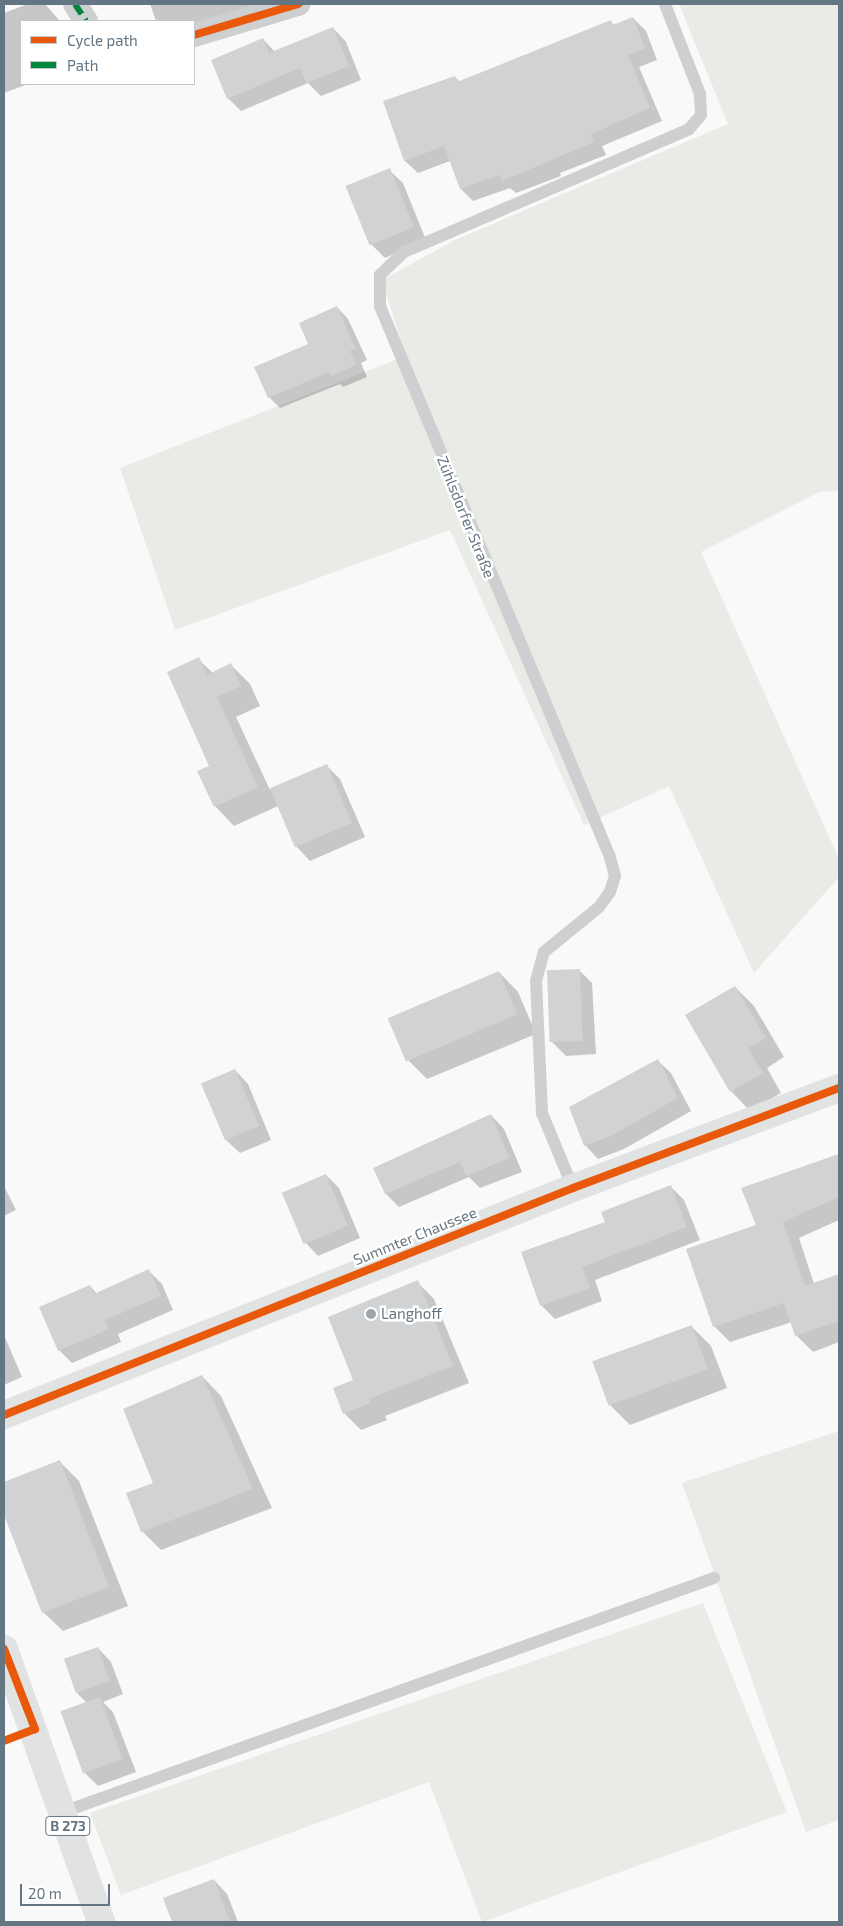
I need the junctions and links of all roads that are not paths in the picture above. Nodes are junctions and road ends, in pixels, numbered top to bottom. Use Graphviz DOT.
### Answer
graph roads {
  1 [pos="75,4"];
  2 [pos="298,4"];
  3 [pos="664,4"];
  4 [pos="85,20"];
  5 [pos="195,35"];
  6 [pos="839,1088"];
  7 [pos="573,1188"];
  8 [pos="4,1415"];
  9 [pos="714,1578"];
  10 [pos="4,1649"];
  11 [pos="63,1812"];
  12 [pos="101,1922"];
  1 -- 4 [label="street"];
  2 -- 5 [label="street"];
  3 -- 7 [label="lane, Zühlsdorfer Straße"];
  6 -- 7 [label="main road, Summter Chaussee"];
  7 -- 8 [label="main road, Summter Chaussee"];
  9 -- 11 [label="lane"];
  10 -- 11 [label="main road, B 273"];
  11 -- 12 [label="main road, B 273"];
}
